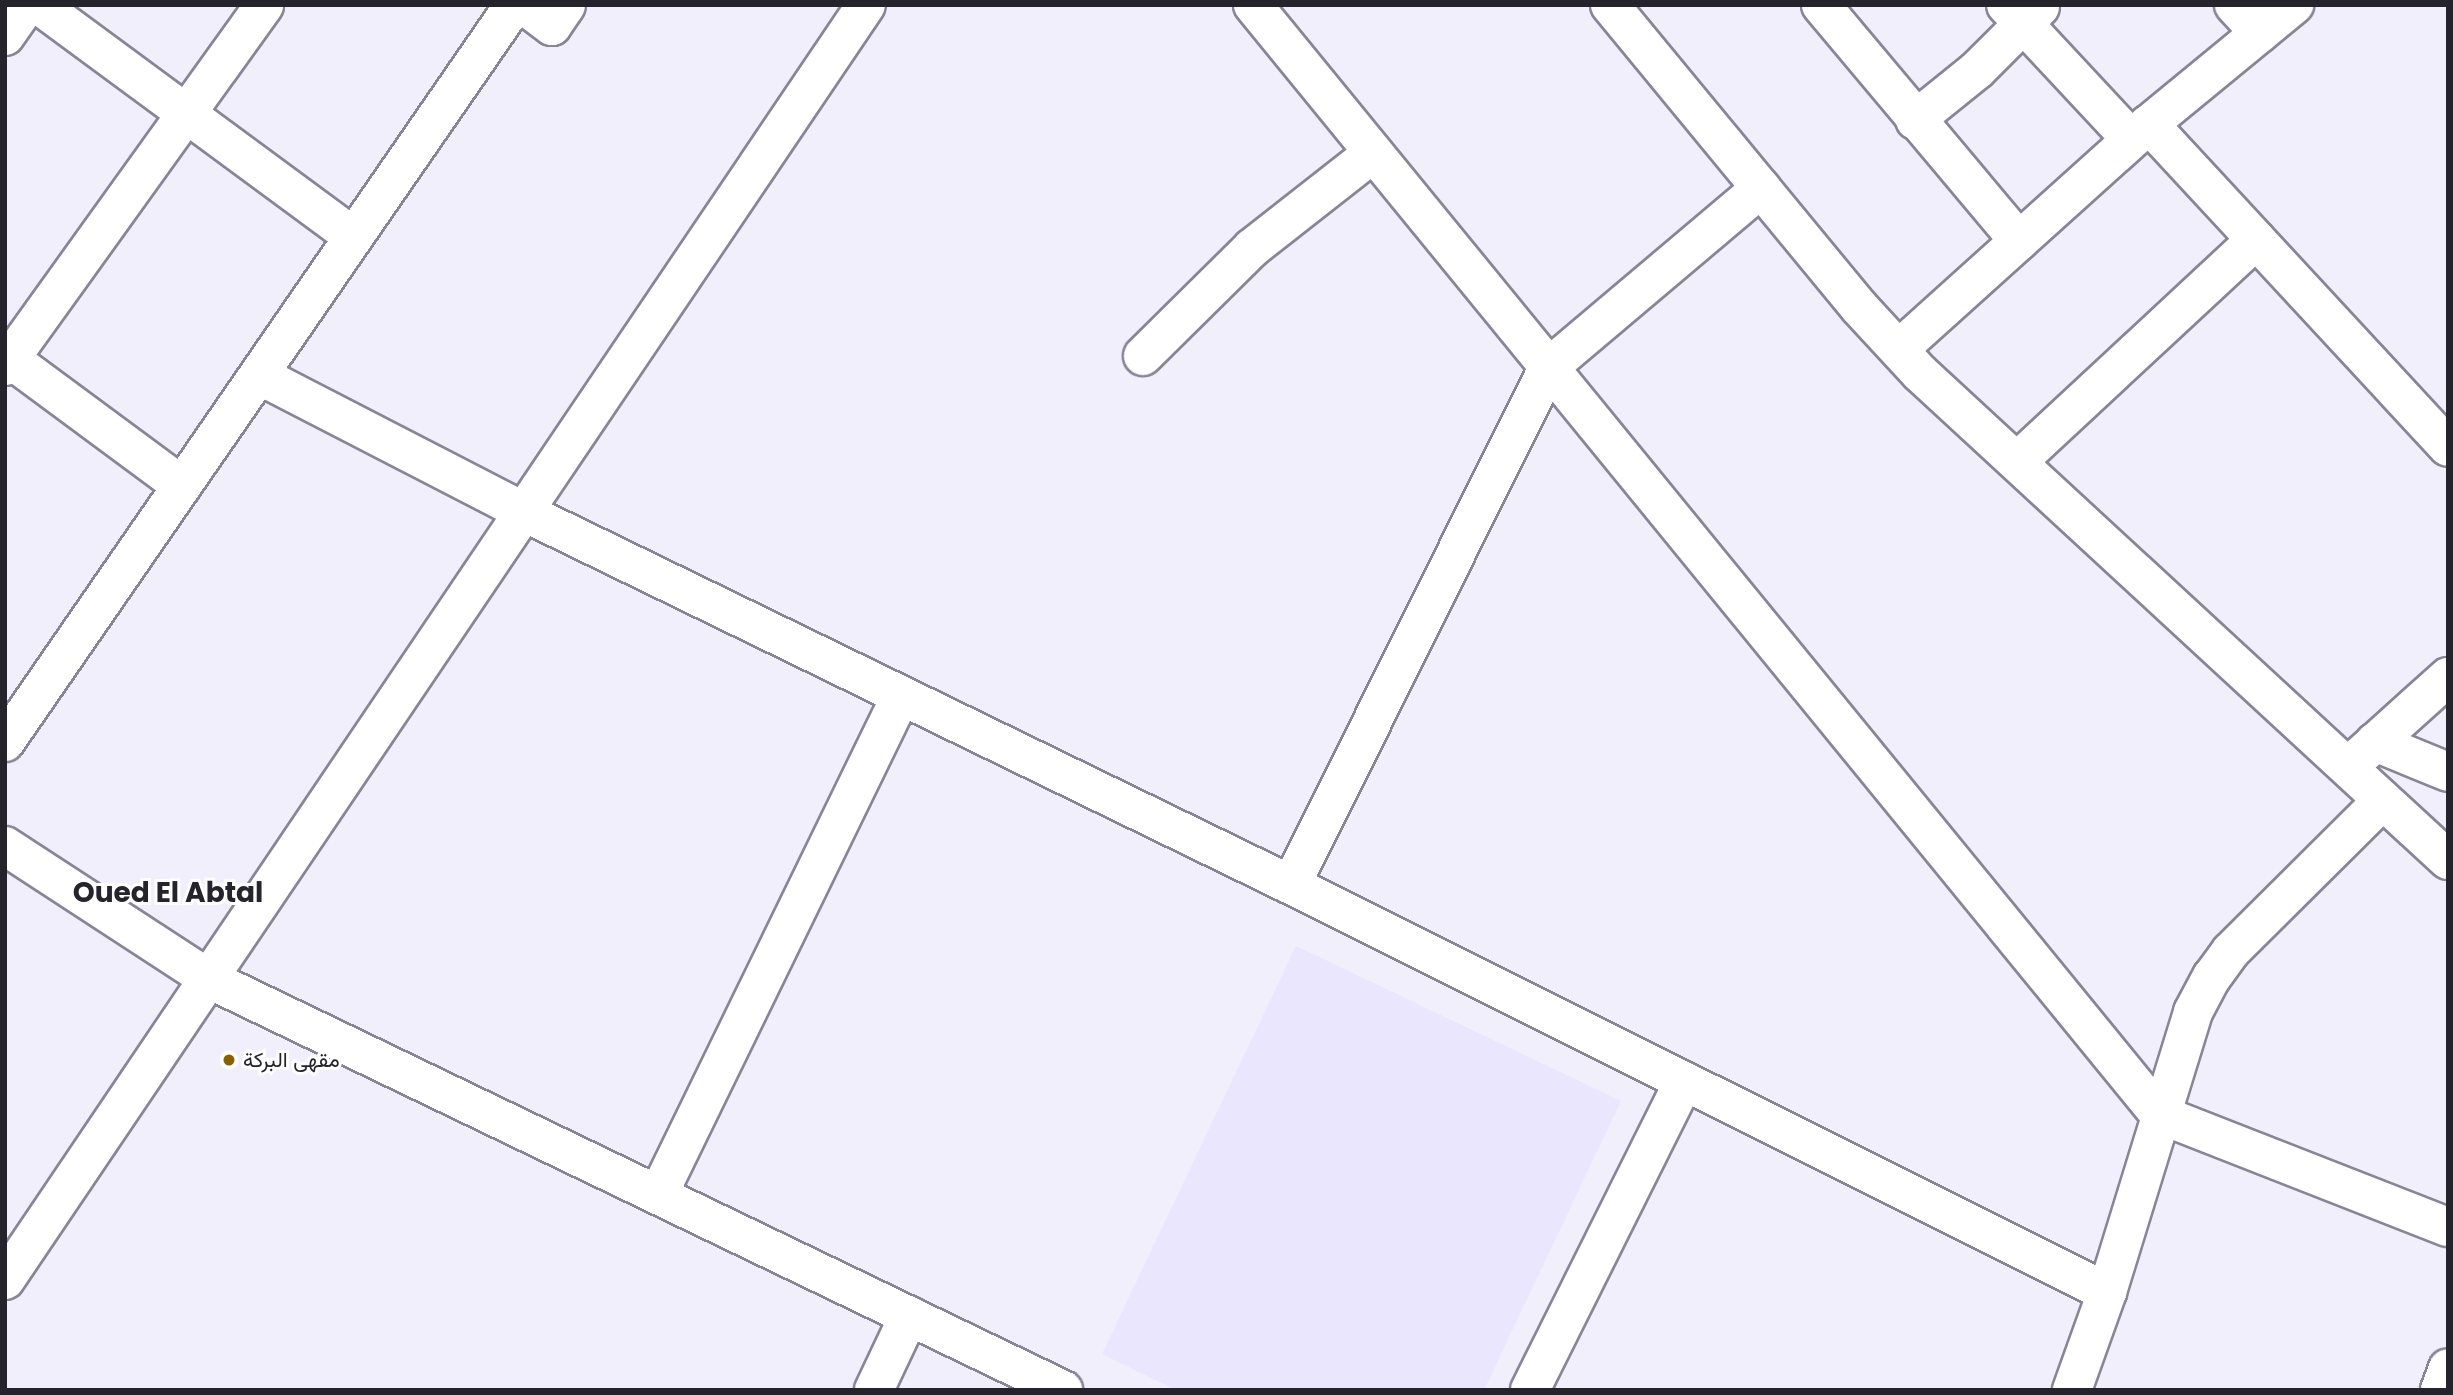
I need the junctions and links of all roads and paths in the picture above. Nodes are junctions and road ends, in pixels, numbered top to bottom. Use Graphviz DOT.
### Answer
graph roads {
  1 [pos="27,5"];
  2 [pos="39,5"];
  3 [pos="264,5"];
  4 [pos="514,5"];
  5 [pos="524,5"];
  6 [pos="566,5"];
  7 [pos="866,5"];
  8 [pos="1253,5"];
  9 [pos="1610,5"];
  10 [pos="1821,5"];
  11 [pos="2234,5"];
  12 [pos="2294,5"];
  13 [pos="2023,11"];
  14 [pos="2260,33"];
  15 [pos="5,36"];
  16 [pos="187,114"];
  17 [pos="1915,120"];
  18 [pos="2140,132"];
  19 [pos="1373,153"];
  20 [pos="1761,188"];
  21 [pos="354,237"];
  22 [pos="2256,240"];
  23 [pos="2019,241"];
  24 [pos="1899,349"];
  25 [pos="1143,356"];
  26 [pos="7,360"];
  27 [pos="1548,368"];
  28 [pos="259,375"];
  29 [pos="2448,447"];
  30 [pos="2018,461"];
  31 [pos="182,486"];
  32 [pos="524,512"];
  33 [pos="2448,677"];
  34 [pos="901,696"];
  35 [pos="5,742"];
  36 [pos="2362,754"];
  37 [pos="2448,772"];
  38 [pos="2383,800"];
  39 [pos="5,846"];
  40 [pos="2448,860"];
  41 [pos="1291,885"];
  42 [pos="209,979"];
  43 [pos="1684,1081"];
  44 [pos="2159,1114"];
  45 [pos="658,1195"];
  46 [pos="2448,1227"];
  47 [pos="5,1280"];
  48 [pos="2107,1292"];
  49 [pos="909,1316"];
  50 [pos="2448,1368"];
  51 [pos="874,1390"];
  52 [pos="1063,1390"];
  53 [pos="1530,1390"];
  54 [pos="2072,1390"];
  55 [pos="2440,1390"];
  1 -- 15 [label="street"];
  2 -- 16 [label="street"];
  3 -- 16 [label="street"];
  4 -- 21 [label="street"];
  5 -- 6 [label="street"];
  7 -- 32 [label="street"];
  8 -- 19 [label="street"];
  9 -- 20 [label="street"];
  10 -- 17 [label="street"];
  11 -- 14 [label="street"];
  12 -- 14 [label="street"];
  13 -- 17 [label="street"];
  13 -- 18 [label="street"];
  14 -- 18 [label="street"];
  16 -- 21 [label="street"];
  16 -- 26 [label="street"];
  17 -- 23 [label="street"];
  18 -- 22 [label="street"];
  18 -- 23 [label="street"];
  19 -- 25 [label="street"];
  19 -- 27 [label="street"];
  20 -- 24 [label="street"];
  20 -- 27 [label="street"];
  21 -- 28 [label="street"];
  22 -- 29 [label="street"];
  22 -- 30 [label="street"];
  23 -- 24 [label="street"];
  24 -- 30 [label="street"];
  26 -- 31 [label="street"];
  27 -- 41 [label="street"];
  27 -- 44 [label="street"];
  28 -- 31 [label="street"];
  28 -- 32 [label="street"];
  30 -- 36 [label="street"];
  31 -- 35 [label="street"];
  32 -- 34 [label="street"];
  32 -- 42 [label="street"];
  33 -- 36 [label="street"];
  34 -- 41 [label="street"];
  34 -- 45 [label="street"];
  36 -- 37 [label="street"];
  36 -- 38 [label="street"];
  38 -- 40 [label="street"];
  38 -- 44 [label="street"];
  39 -- 42 [label="street"];
  41 -- 43 [label="street"];
  42 -- 45 [label="street"];
  42 -- 47 [label="street"];
  43 -- 48 [label="street"];
  43 -- 53 [label="street"];
  44 -- 46 [label="street"];
  44 -- 48 [label="street"];
  45 -- 49 [label="street"];
  48 -- 54 [label="street"];
  49 -- 51 [label="street"];
  49 -- 52 [label="street"];
  50 -- 55 [label="street"];
}
